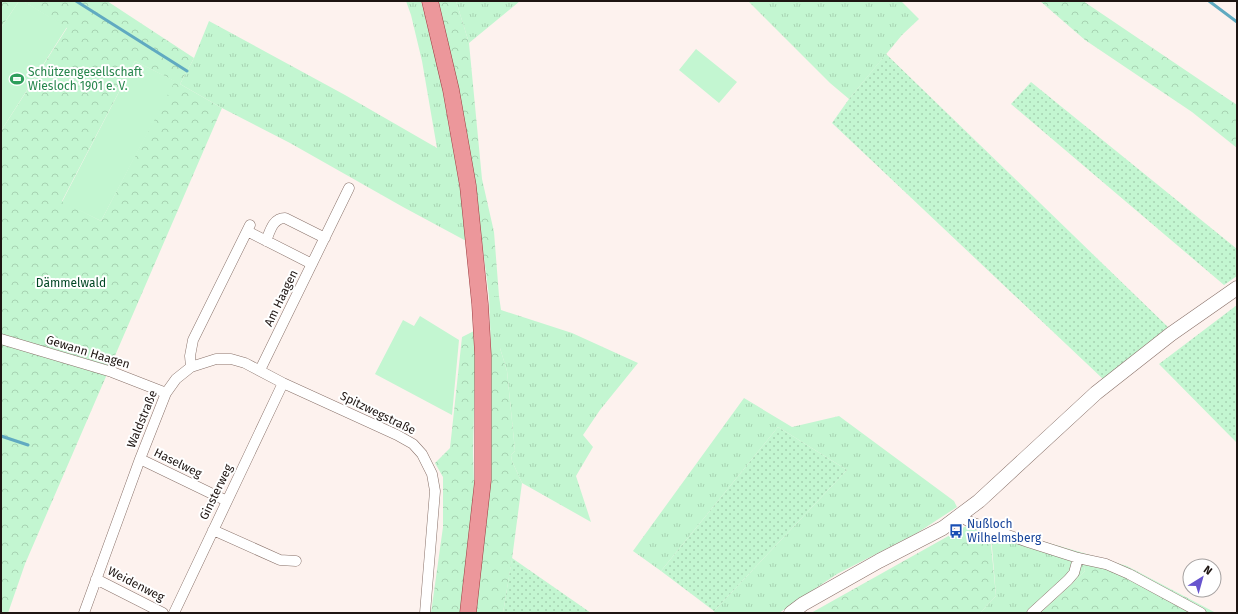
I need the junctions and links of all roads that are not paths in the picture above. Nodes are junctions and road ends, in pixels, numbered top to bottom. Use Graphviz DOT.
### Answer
graph roads {
  1 [pos="430,1"];
  2 [pos="349,188"];
  3 [pos="324,238"];
  4 [pos="266,240"];
  5 [pos="312,264"];
  6 [pos="1237,288"];
  7 [pos="1,339"];
  8 [pos="191,367"];
  9 [pos="260,370"];
  10 [pos="283,383"];
  11 [pos="166,392"];
  12 [pos="140,459"];
  13 [pos="227,501"];
  14 [pos="960,516"];
  15 [pos="213,530"];
  16 [pos="1078,558"];
  17 [pos="296,561"];
  18 [pos="96,579"];
  19 [pos="84,613"];
  20 [pos="163,613"];
  21 [pos="174,613"];
  22 [pos="425,613"];
  23 [pos="468,613"];
  24 [pos="792,613"];
  25 [pos="1032,613"];
  26 [pos="1201,613"];
  1 -- 23 [label="main road"];
  2 -- 3 [label="street, Am Haagen"];
  3 -- 4 [label="street"];
  3 -- 5 [label="street, Am Haagen"];
  4 -- 5 [label="street"];
  4 -- 8 [label="street"];
  5 -- 9 [label="street, Am Haagen"];
  6 -- 14 [label="main road"];
  7 -- 11 [label="street, Gewann Haagen"];
  8 -- 9 [label="street, Spitzwegstraße"];
  8 -- 11 [label="street, Waldstraße"];
  9 -- 10 [label="street, Spitzwegstraße"];
  10 -- 13 [label="street, Ginsterweg"];
  10 -- 22 [label="street, Spitzwegstraße"];
  11 -- 12 [label="street, Waldstraße"];
  12 -- 13 [label="street, Haselweg"];
  12 -- 18 [label="street, Waldstraße"];
  13 -- 15 [label="street, Ginsterweg"];
  14 -- 16 [label="street"];
  14 -- 24 [label="main road"];
  15 -- 17 [label="street"];
  15 -- 21 [label="street, Ginsterweg"];
  16 -- 25 [label="street"];
  16 -- 26 [label="street"];
  18 -- 19 [label="street, Waldstraße"];
  18 -- 20 [label="street, Weidenweg"];
}
